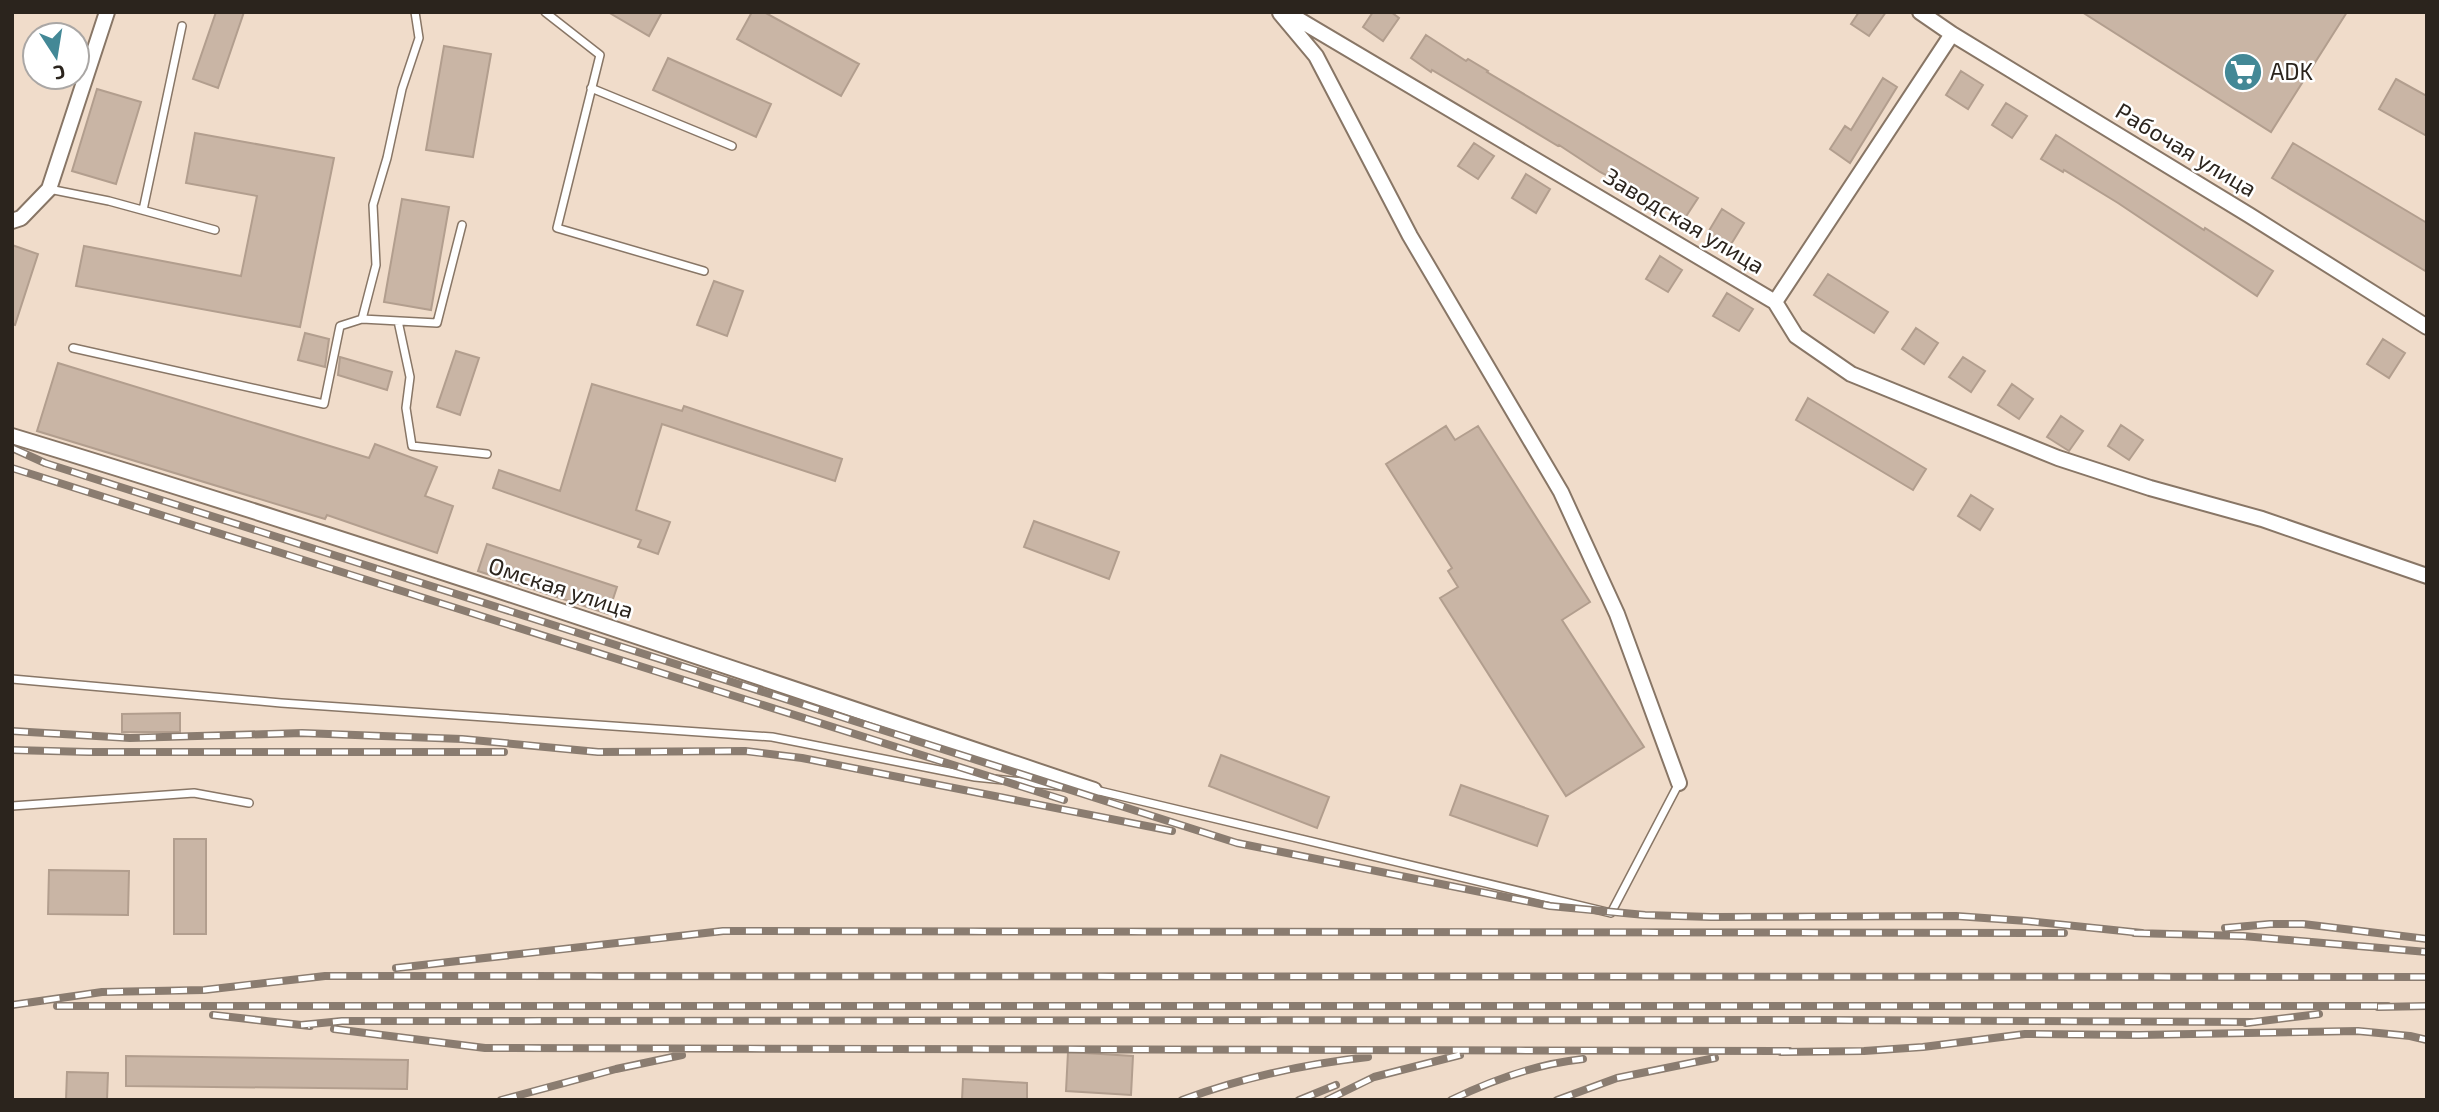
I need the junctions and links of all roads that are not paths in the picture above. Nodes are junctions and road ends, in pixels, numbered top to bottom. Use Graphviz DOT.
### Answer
graph roads {
  1 [pos="107,12"];
  2 [pos="415,12"];
  3 [pos="545,12"];
  4 [pos="1279,12"];
  5 [pos="1286,12"];
  6 [pos="1920,12"];
  7 [pos="182,26"];
  8 [pos="1952,34"];
  9 [pos="591,88"];
  10 [pos="732,146"];
  11 [pos="49,189"];
  12 [pos="143,210"];
  13 [pos="12,221"];
  14 [pos="462,225"];
  15 [pos="215,230"];
  16 [pos="704,271"];
  17 [pos="1775,302"];
  18 [pos="362,319"];
  19 [pos="398,321"];
  20 [pos="2427,327"];
  21 [pos="73,348"];
  22 [pos="12,436"];
  23 [pos="487,454"];
  24 [pos="2427,576"];
  25 [pos="12,678"];
  26 [pos="1679,783"];
  27 [pos="1094,790"];
  28 [pos="249,803"];
  29 [pos="12,806"];
  1 -- 11 [label="street"];
  2 -- 18 [label="lane"];
  3 -- 9 [label="lane"];
  4 -- 26 [label="street"];
  5 -- 17 [label="street, Заводская улица"];
  6 -- 8 [label="street, Рабочая улица"];
  7 -- 12 [label="lane"];
  8 -- 17 [label="street"];
  8 -- 20 [label="street, Рабочая улица"];
  9 -- 10 [label="lane"];
  9 -- 16 [label="lane"];
  11 -- 12 [label="lane"];
  11 -- 13 [label="street"];
  12 -- 15 [label="lane"];
  14 -- 19 [label="lane"];
  17 -- 24 [label="street, Заводская улица"];
  18 -- 19 [label="lane"];
  18 -- 21 [label="lane"];
  19 -- 23 [label="lane"];
  22 -- 27 [label="street, Омская улица"];
  25 -- 27 [label="lane"];
  26 -- 27 [label="lane"];
  28 -- 29 [label="lane"];
}
